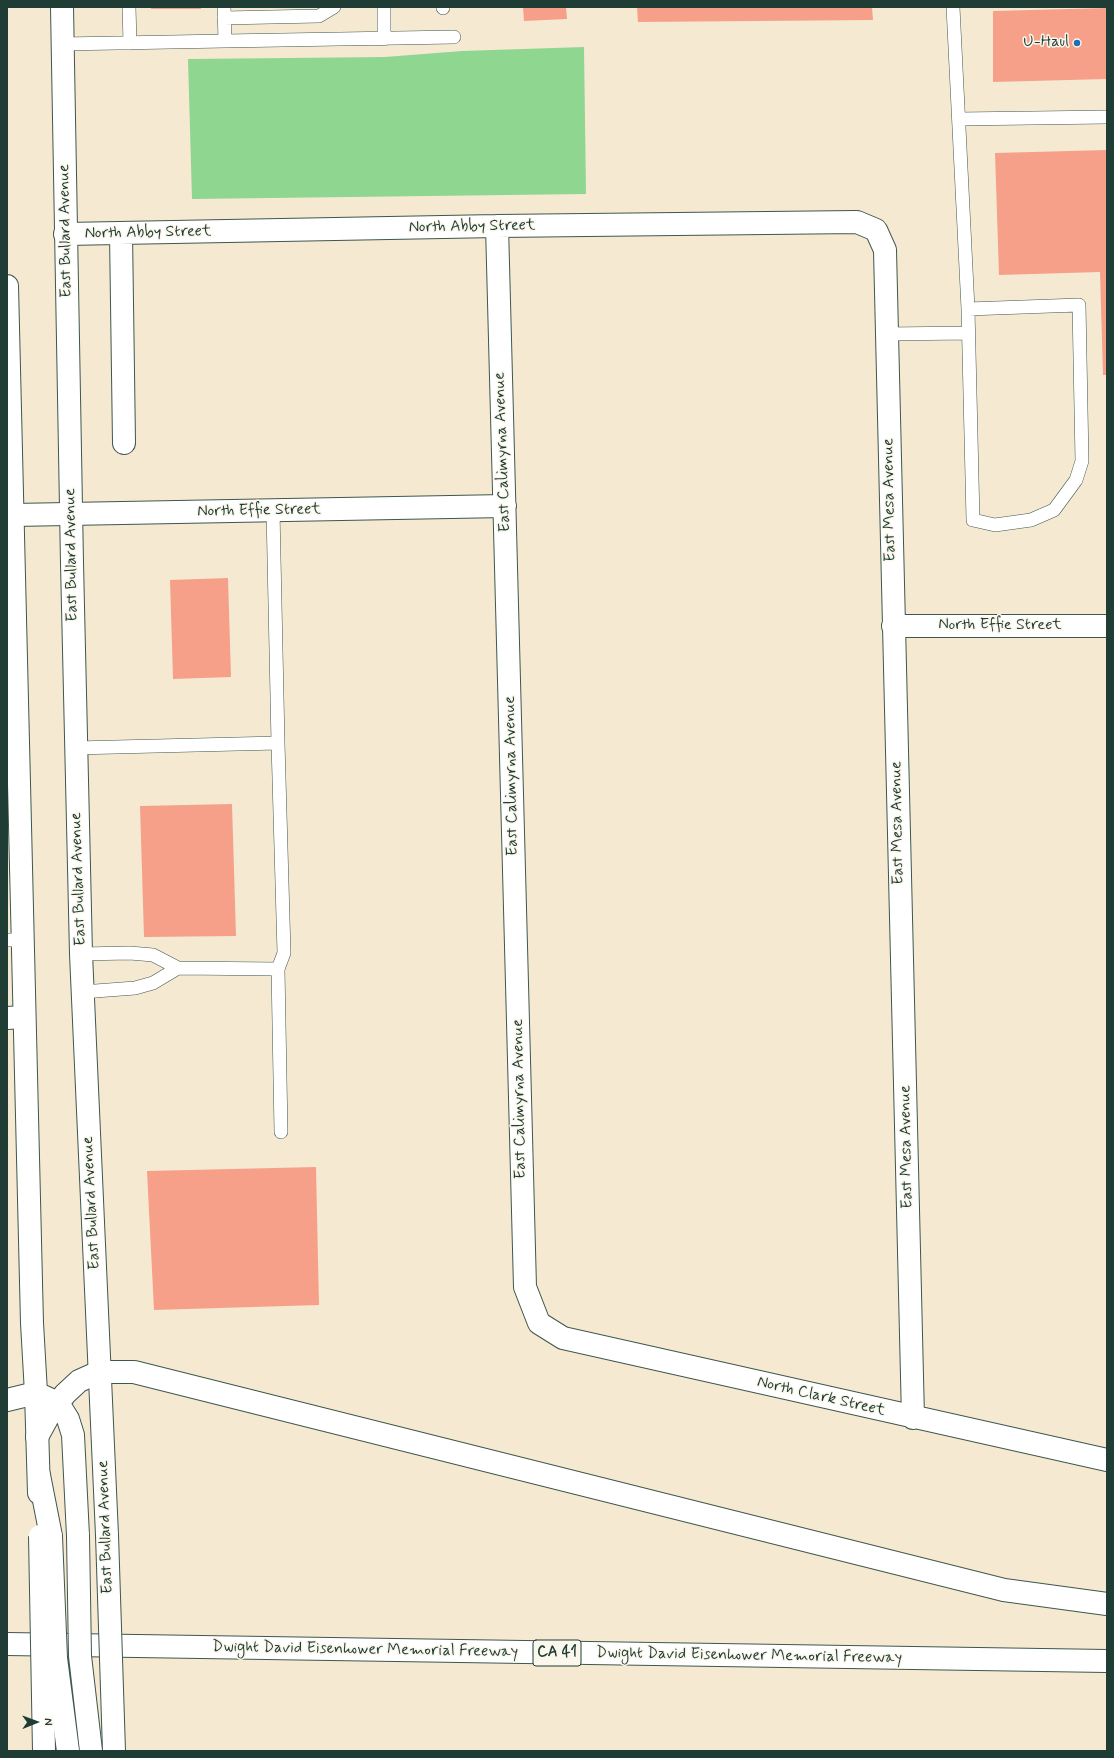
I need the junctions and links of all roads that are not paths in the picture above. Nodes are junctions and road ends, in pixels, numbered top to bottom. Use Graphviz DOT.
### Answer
graph roads {
  1 [pos="62,7"];
  2 [pos="129,7"];
  3 [pos="334,7"];
  4 [pos="384,7"];
  5 [pos="953,7"];
  6 [pos="224,12"];
  7 [pos="454,37"];
  8 [pos="384,39"];
  9 [pos="225,41"];
  10 [pos="130,43"];
  11 [pos="63,44"];
  12 [pos="1107,117"];
  13 [pos="959,119"];
  14 [pos="497,226"];
  15 [pos="876,230"];
  16 [pos="121,233"];
  17 [pos="65,234"];
  18 [pos="7,286"];
  19 [pos="968,309"];
  20 [pos="968,333"];
  21 [pos="886,334"];
  22 [pos="124,443"];
  23 [pos="505,506"];
  24 [pos="273,511"];
  25 [pos="71,514"];
  26 [pos="9,515"];
  27 [pos="894,626"];
  28 [pos="1107,626"];
  29 [pos="278,743"];
  30 [pos="75,748"];
  31 [pos="15,940"];
  32 [pos="81,954"];
  33 [pos="178,968"];
  34 [pos="278,969"];
  35 [pos="82,992"];
  36 [pos="16,1018"];
  37 [pos="281,1132"];
  38 [pos="539,1323"];
  39 [pos="99,1372"];
  40 [pos="36,1393"];
  41 [pos="7,1400"];
  42 [pos="58,1403"];
  43 [pos="914,1418"];
  44 [pos="37,1437"];
  45 [pos="1107,1460"];
  46 [pos="46,1536"];
  47 [pos="1107,1604"];
  48 [pos="7,1644"];
  49 [pos="1107,1661"];
  50 [pos="44,1751"];
  51 [pos="68,1751"];
  52 [pos="91,1751"];
  53 [pos="114,1751"];
  1 -- 11 [label="main road, East Bullard Avenue"];
  2 -- 10 [label="lane"];
  3 -- 6 [label="lane"];
  4 -- 8 [label="lane"];
  5 -- 13 [label="lane"];
  6 -- 9 [label="lane"];
  7 -- 8 [label="lane"];
  8 -- 9 [label="lane"];
  9 -- 10 [label="lane"];
  10 -- 11 [label="lane"];
  11 -- 17 [label="main road, East Bullard Avenue"];
  12 -- 13 [label="lane"];
  13 -- 19 [label="lane"];
  14 -- 15 [label="main road, North Abby Street"];
  14 -- 16 [label="main road, North Abby Street"];
  14 -- 23 [label="main road, East Calimyrna Avenue"];
  15 -- 21 [label="main road, East Mesa Avenue"];
  16 -- 17 [label="main road, North Abby Street"];
  16 -- 22 [label="main road"];
  17 -- 25 [label="main road, East Bullard Avenue"];
  18 -- 26 [label="main road"];
  19 -- 20 [label="lane"];
  19 -- 20 [label="lane"];
  20 -- 21 [label="lane"];
  21 -- 27 [label="main road, East Mesa Avenue"];
  23 -- 24 [label="main road, North Effie Street"];
  23 -- 38 [label="main road, East Calimyrna Avenue"];
  24 -- 25 [label="main road, North Effie Street"];
  24 -- 29 [label="lane"];
  25 -- 26 [label="main road, North Effie Street"];
  25 -- 30 [label="main road, East Bullard Avenue"];
  26 -- 31 [label="main road"];
  27 -- 28 [label="main road, North Effie Street"];
  27 -- 43 [label="main road, East Mesa Avenue"];
  29 -- 30 [label="lane"];
  29 -- 34 [label="lane"];
  30 -- 32 [label="main road, East Bullard Avenue"];
  31 -- 36 [label="main road"];
  32 -- 33 [label="lane"];
  32 -- 35 [label="main road, East Bullard Avenue"];
  33 -- 34 [label="lane"];
  33 -- 35 [label="lane"];
  34 -- 37 [label="lane"];
  35 -- 39 [label="main road, East Bullard Avenue"];
  36 -- 40 [label="main road"];
  38 -- 43 [label="main road, North Clark Street"];
  39 -- 42 [label="main road"];
  39 -- 47 [label="main road"];
  39 -- 53 [label="main road, East Bullard Avenue, bridge"];
  40 -- 41 [label="main road"];
  40 -- 42 [label="main road"];
  40 -- 44 [label="main road"];
  42 -- 44 [label="main road"];
  42 -- 52 [label="main road, bridge"];
  43 -- 45 [label="main road, North Clark Street"];
  44 -- 46 [label="main road"];
  46 -- 50 [label="main road, bridge"];
  46 -- 51 [label="main road, bridge"];
  48 -- 49 [label="main road, Dwight David Eisenhower Memorial Freeway / CA 41"];
}
